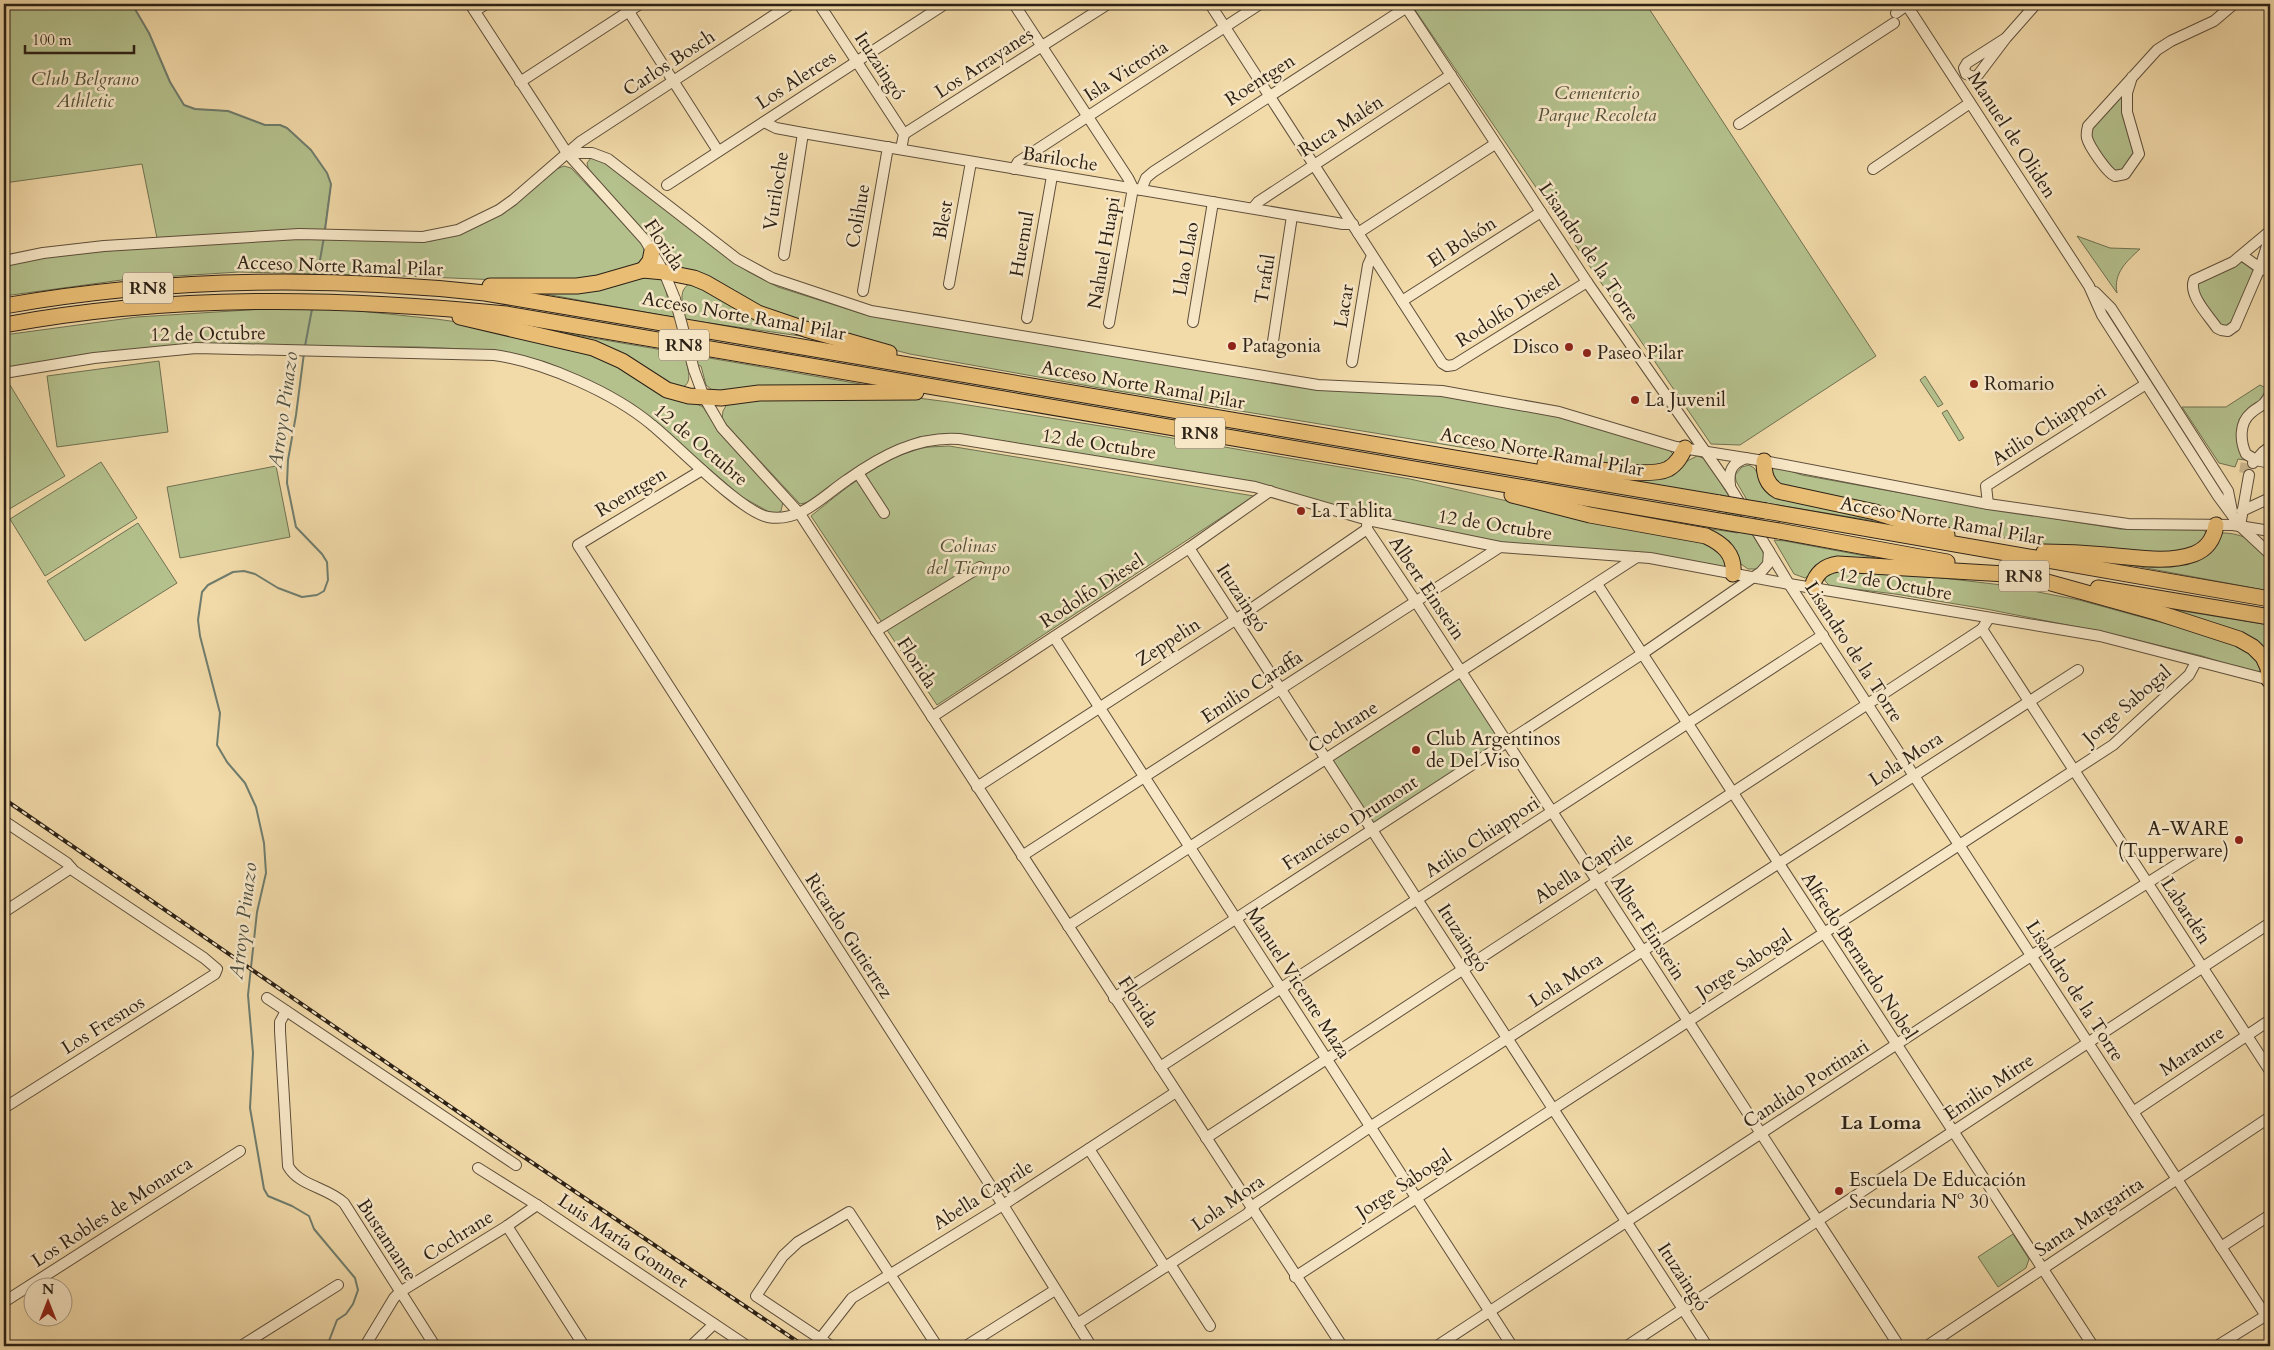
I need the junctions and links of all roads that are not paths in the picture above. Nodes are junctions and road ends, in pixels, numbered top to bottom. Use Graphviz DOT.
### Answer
graph roads {
  1 [pos="486,4"];
  2 [pos="640,4"];
  3 [pos="791,4"];
  4 [pos="818,4"];
  5 [pos="945,4"];
  6 [pos="1014,4"];
  7 [pos="1108,4"];
  8 [pos="1210,4"];
  9 [pos="1260,4"];
  10 [pos="2036,4"];
  11 [pos="2234,4"];
  12 [pos="1406,5"];
  13 [pos="472,7"];
  14 [pos="627,7"];
  15 [pos="1908,7"];
  16 [pos="1225,27"];
  17 [pos="2006,38"];
  18 [pos="1042,47"];
  19 [pos="856,62"];
  20 [pos="1451,75"];
  21 [pos="2132,77"];
  22 [pos="674,81"];
  23 [pos="520,82"];
  24 [pos="1268,96"];
  25 [pos="1970,102"];
  26 [pos="1087,117"];
  27 [pos="764,122"];
  28 [pos="1738,124"];
  29 [pos="803,133"];
  30 [pos="904,134"];
  31 [pos="1495,144"];
  32 [pos="888,147"];
  33 [pos="901,149"];
  34 [pos="718,151"];
  35 [pos="567,154"];
  36 [pos="970,162"];
  37 [pos="1314,165"];
  38 [pos="1014,169"];
  39 [pos="1873,169"];
  40 [pos="1052,176"];
  41 [pos="667,185"];
  42 [pos="1137,189"];
  43 [pos="1213,202"];
  44 [pos="1253,208"];
  45 [pos="1541,212"];
  46 [pos="1292,216"];
  47 [pos="1355,229"];
  48 [pos="2270,231"];
  49 [pos="2270,236"];
  50 [pos="652,251"];
  51 [pos="784,255"];
  52 [pos="1372,256"];
  53 [pos="2243,256"];
  54 [pos="4,261"];
  55 [pos="643,270"];
  56 [pos="2265,270"];
  57 [pos="664,272"];
  58 [pos="1587,282"];
  59 [pos="949,284"];
  60 [pos="2089,286"];
  61 [pos="433,287"];
  62 [pos="863,291"];
  63 [pos="1402,301"];
  64 [pos="408,305"];
  65 [pos="4,306"];
  66 [pos="1027,318"];
  67 [pos="1193,322"];
  68 [pos="1109,323"];
  69 [pos="4,325"];
  70 [pos="1272,348"];
  71 [pos="1352,362"];
  72 [pos="4,373"];
  73 [pos="960,373"];
  74 [pos="2146,384"];
  75 [pos="958,392"];
  76 [pos="2270,394"];
  77 [pos="704,398"];
  78 [pos="2266,408"];
  79 [pos="2270,447"];
  80 [pos="1685,448"];
  81 [pos="1705,450"];
  82 [pos="1434,454"];
  83 [pos="1746,458"];
  84 [pos="2250,459"];
  85 [pos="1764,461"];
  86 [pos="2270,462"];
  87 [pos="702,470"];
  88 [pos="858,473"];
  89 [pos="2246,474"];
  90 [pos="1441,475"];
  91 [pos="1730,487"];
  92 [pos="1270,491"];
  93 [pos="2270,498"];
  94 [pos="1988,504"];
  95 [pos="2239,509"];
  96 [pos="884,513"];
  97 [pos="800,514"];
  98 [pos="1368,525"];
  99 [pos="2216,525"];
  100 [pos="2240,526"];
  101 [pos="2270,531"];
  102 [pos="578,545"];
  103 [pos="1500,547"];
  104 [pos="1189,548"];
  105 [pos="1769,551"];
  106 [pos="1993,551"];
  107 [pos="2270,554"];
  108 [pos="1637,557"];
  109 [pos="980,567"];
  110 [pos="1733,574"];
  111 [pos="2022,575"];
  112 [pos="1753,578"];
  113 [pos="1596,584"];
  114 [pos="1789,584"];
  115 [pos="1812,587"];
  116 [pos="2270,599"];
  117 [pos="1416,602"];
  118 [pos="2270,617"];
  119 [pos="1989,618"];
  120 [pos="1235,620"];
  121 [pos="1982,629"];
  122 [pos="876,632"];
  123 [pos="1823,635"];
  124 [pos="1054,638"];
  125 [pos="1642,654"];
  126 [pos="2196,662"];
  127 [pos="2078,670"];
  128 [pos="1461,672"];
  129 [pos="2270,680"];
  130 [pos="1280,689"];
  131 [pos="2028,700"];
  132 [pos="1867,704"];
  133 [pos="1100,707"];
  134 [pos="932,717"];
  135 [pos="1687,724"];
  136 [pos="1507,742"];
  137 [pos="1326,759"];
  138 [pos="2074,770"];
  139 [pos="1914,775"];
  140 [pos="1144,777"];
  141 [pos="977,787"];
  142 [pos="1732,792"];
  143 [pos="1552,812"];
  144 [pos="4,821"];
  145 [pos="1372,830"];
  146 [pos="1960,846"];
  147 [pos="1190,847"];
  148 [pos="2195,853"];
  149 [pos="1022,856"];
  150 [pos="1778,863"];
  151 [pos="71,868"];
  152 [pos="1597,880"];
  153 [pos="2148,883"];
  154 [pos="1417,900"];
  155 [pos="4,912"];
  156 [pos="1236,919"];
  157 [pos="2270,923"];
  158 [pos="1068,926"];
  159 [pos="1824,934"];
  160 [pos="1643,952"];
  161 [pos="2031,956"];
  162 [pos="2202,967"];
  163 [pos="1462,969"];
  164 [pos="1281,989"];
  165 [pos="267,998"];
  166 [pos="1114,998"];
  167 [pos="286,1011"];
  168 [pos="2270,1020"];
  169 [pos="1688,1021"];
  170 [pos="2247,1035"];
  171 [pos="1508,1039"];
  172 [pos="2088,1043"];
  173 [pos="1896,1045"];
  174 [pos="1326,1059"];
  175 [pos="1160,1068"];
  176 [pos="2270,1072"];
  177 [pos="1176,1092"];
  178 [pos="4,1108"];
  179 [pos="1553,1109"];
  180 [pos="2133,1112"];
  181 [pos="2270,1117"];
  182 [pos="1370,1127"];
  183 [pos="1953,1132"];
  184 [pos="1761,1134"];
  185 [pos="1206,1138"];
  186 [pos="1089,1150"];
  187 [pos="240,1151"];
  188 [pos="516,1165"];
  189 [pos="478,1168"];
  190 [pos="2176,1180"];
  191 [pos="1415,1197"];
  192 [pos="537,1205"];
  193 [pos="1002,1205"];
  194 [pos="1252,1209"];
  195 [pos="2270,1215"];
  196 [pos="1626,1221"];
  197 [pos="1818,1222"];
  198 [pos="507,1226"];
  199 [pos="2221,1247"];
  200 [pos="1167,1265"];
  201 [pos="2042,1269"];
  202 [pos="890,1274"];
  203 [pos="1295,1277"];
  204 [pos="338,1285"];
  205 [pos="1055,1290"];
  206 [pos="400,1292"];
  207 [pos="4,1302"];
  208 [pos="1683,1309"];
  209 [pos="1489,1312"];
  210 [pos="2269,1317"];
  211 [pos="714,1324"];
  212 [pos="1077,1324"];
  213 [pos="1210,1326"];
  214 [pos="820,1339"];
  215 [pos="241,1346"];
  216 [pos="365,1346"];
  217 [pos="435,1346"];
  218 [pos="584,1346"];
  219 [pos="692,1346"];
  220 [pos="747,1346"];
  221 [pos="831,1346"];
  222 [pos="937,1346"];
  223 [pos="966,1346"];
  224 [pos="1091,1346"];
  225 [pos="1342,1346"];
  226 [pos="1437,1346"];
  227 [pos="1512,1346"];
  228 [pos="1627,1346"];
  229 [pos="1707,1346"];
  230 [pos="1899,1346"];
  231 [pos="1927,1346"];
  232 [pos="2093,1346"];
  233 [pos="2218,1346"];
  1 -- 13 [label="street"];
  2 -- 14 [label="street"];
  3 -- 22 [label="street, Carlos Bosch"];
  4 -- 19 [label="street, Ituzaingó"];
  5 -- 19 [label="street, Los Alerces"];
  6 -- 18 [label="street"];
  7 -- 18 [label="street, Los Arrayanes"];
  8 -- 16 [label="street"];
  9 -- 16 [label="street, Isla Victoria"];
  10 -- 17 [label="street"];
  11 -- 21 [label="street"];
  12 -- 20 [label="street, Lisandro de la Torre"];
  12 -- 24 [label="street, Roentgen"];
  13 -- 23 [label="street, Florida"];
  14 -- 22 [label="street"];
  14 -- 23 [label="street"];
  15 -- 25 [label="street, Manuel de Oliden"];
  15 -- 28 [label="street"];
  16 -- 24 [label="street"];
  16 -- 26 [label="street, Isla Victoria"];
  18 -- 26 [label="street"];
  18 -- 30 [label="street, Los Arrayanes"];
  19 -- 27 [label="street, Los Alerces"];
  19 -- 30 [label="street, Ituzaingó"];
  20 -- 31 [label="street, Lisandro de la Torre"];
  20 -- 37 [label="street, Ruca Malén"];
  21 -- 21 [label="street"];
  22 -- 34 [label="street"];
  22 -- 35 [label="street, Carlos Bosch"];
  23 -- 35 [label="street, Florida"];
  24 -- 37 [label="street"];
  24 -- 42 [label="street, Roentgen"];
  25 -- 39 [label="street"];
  25 -- 60 [label="street, Manuel de Oliden"];
  26 -- 38 [label="street, Isla Victoria"];
  26 -- 42 [label="street"];
  27 -- 29 [label="street, Bariloche"];
  27 -- 34 [label="street, Los Alerces"];
  29 -- 32 [label="street, Bariloche"];
  29 -- 51 [label="street, Vuriloche"];
  30 -- 33 [label="street"];
  31 -- 45 [label="street, Lisandro de la Torre"];
  31 -- 47 [label="street"];
  32 -- 33 [label="street, Bariloche"];
  32 -- 62 [label="street, Colihue"];
  33 -- 36 [label="street, Bariloche"];
  34 -- 41 [label="street, Los Alerces"];
  35 -- 50 [label="street, Florida"];
  35 -- 54 [label="street"];
  35 -- 80 [label="street"];
  36 -- 38 [label="street, Bariloche"];
  36 -- 59 [label="street, Blest"];
  37 -- 44 [label="street, Ruca Malén"];
  37 -- 47 [label="street"];
  38 -- 40 [label="street, Bariloche"];
  40 -- 42 [label="street, Bariloche"];
  40 -- 66 [label="street, Huemul"];
  42 -- 43 [label="street, Bariloche"];
  42 -- 68 [label="street, Nahuel Huapi"];
  43 -- 44 [label="street, Bariloche"];
  43 -- 67 [label="street, Llao Llao"];
  44 -- 46 [label="street, Bariloche"];
  45 -- 58 [label="street, Lisandro de la Torre"];
  45 -- 63 [label="street, El Bolsón"];
  46 -- 47 [label="street, Bariloche"];
  46 -- 70 [label="street, Traful"];
  47 -- 52 [label="street"];
  48 -- 53 [label="street"];
  49 -- 56 [label="street"];
  50 -- 55 [label="highway"];
  50 -- 57 [label="street, Florida"];
  52 -- 63 [label="street"];
  52 -- 71 [label="street, Lacar"];
  53 -- 56 [label="street"];
  53 -- 56 [label="street"];
  55 -- 57 [label="highway"];
  55 -- 61 [label="highway"];
  57 -- 73 [label="highway"];
  57 -- 77 [label="street, Florida, bridge"];
  58 -- 63 [label="street, Rodolfo Diesel"];
  58 -- 81 [label="street, Lisandro de la Torre"];
  60 -- 74 [label="street, Manuel de Oliden"];
  60 -- 95 [label="street, Manuel de Oliden"];
  61 -- 65 [label="highway, Acceso Norte Ramal Pilar / RN8"];
  61 -- 73 [label="highway, Acceso Norte Ramal Pilar / RN8"];
  64 -- 69 [label="highway, Acceso Norte Ramal Pilar / RN8"];
  64 -- 75 [label="highway, Acceso Norte Ramal Pilar / RN8"];
  64 -- 77 [label="highway"];
  72 -- 87 [label="street, 12 de Octubre"];
  73 -- 82 [label="highway, Acceso Norte Ramal Pilar / RN8"];
  74 -- 94 [label="street, Atilio Chiappori"];
  74 -- 95 [label="street, Manuel de Oliden"];
  75 -- 77 [label="highway"];
  75 -- 90 [label="highway, Acceso Norte Ramal Pilar / RN8"];
  76 -- 78 [label="street"];
  77 -- 97 [label="street, Florida"];
  78 -- 84 [label="street"];
  79 -- 84 [label="street"];
  80 -- 81 [label="street"];
  80 -- 82 [label="highway"];
  81 -- 83 [label="street"];
  81 -- 91 [label="street, Lisandro de la Torre"];
  82 -- 106 [label="highway, Acceso Norte Ramal Pilar / RN8, bridge"];
  83 -- 85 [label="street"];
  83 -- 91 [label="street"];
  84 -- 86 [label="street"];
  85 -- 94 [label="street"];
  85 -- 106 [label="highway"];
  87 -- 97 [label="street, 12 de Octubre"];
  87 -- 102 [label="street, Roentgen"];
  88 -- 92 [label="street, 12 de Octubre"];
  88 -- 96 [label="street"];
  88 -- 97 [label="street, 12 de Octubre"];
  89 -- 95 [label="street"];
  90 -- 110 [label="highway"];
  90 -- 111 [label="highway, Acceso Norte Ramal Pilar / RN8, bridge"];
  91 -- 105 [label="street, Lisandro de la Torre"];
  92 -- 98 [label="street, 12 de Octubre"];
  92 -- 104 [label="street, Rodolfo Diesel"];
  93 -- 95 [label="street"];
  94 -- 99 [label="street"];
  95 -- 100 [label="street, Manuel de Oliden"];
  97 -- 122 [label="street, Florida"];
  98 -- 103 [label="street, 12 de Octubre"];
  98 -- 117 [label="street, Albert Einstein"];
  98 -- 120 [label="street, Zeppelin"];
  99 -- 100 [label="street"];
  99 -- 106 [label="highway"];
  100 -- 101 [label="street"];
  100 -- 107 [label="street, Manuel de Oliden"];
  102 -- 193 [label="street, Ricardo Gutierrez"];
  103 -- 108 [label="street, 12 de Octubre"];
  103 -- 117 [label="street, Emilio Caraffa"];
  104 -- 120 [label="street, Ituzaingó"];
  104 -- 124 [label="street, Rodolfo Diesel"];
  105 -- 112 [label="street, Francisco Drumont"];
  105 -- 114 [label="street, Lisandro de la Torre"];
  106 -- 116 [label="highway, Acceso Norte Ramal Pilar / RN8"];
  108 -- 110 [label="street, 12 de Octubre"];
  108 -- 113 [label="street, Cochrane"];
  109 -- 122 [label="street"];
  110 -- 112 [label="street, 12 de Octubre"];
  111 -- 115 [label="highway"];
  111 -- 118 [label="highway, Acceso Norte Ramal Pilar / RN8"];
  111 -- 129 [label="highway"];
  112 -- 114 [label="street, 12 de Octubre"];
  112 -- 125 [label="street, Francisco Drumont"];
  113 -- 125 [label="street, Alfredo Bernardo Nobel"];
  113 -- 128 [label="street, Cochrane"];
  114 -- 115 [label="street, 12 de Octubre"];
  114 -- 123 [label="street, Lisandro de la Torre"];
  115 -- 119 [label="street, 12 de Octubre"];
  117 -- 128 [label="street, Albert Einstein"];
  117 -- 130 [label="street, Emilio Caraffa"];
  119 -- 121 [label="street"];
  119 -- 126 [label="street, 12 de Octubre"];
  120 -- 130 [label="street, Ituzaingó"];
  120 -- 133 [label="street, Zeppelin"];
  121 -- 131 [label="street, Labardén"];
  121 -- 132 [label="street, Abella Caprile"];
  122 -- 134 [label="street, Florida"];
  123 -- 132 [label="street, Lisandro de la Torre"];
  123 -- 135 [label="street, Atilio Chiappori"];
  124 -- 133 [label="street, Manuel Vicente Maza"];
  124 -- 134 [label="street, Rodolfo Diesel"];
  125 -- 135 [label="street, Alfredo Bernardo Nobel"];
  125 -- 136 [label="street, Francisco Drumont"];
  126 -- 129 [label="street, 12 de Octubre"];
  126 -- 138 [label="street, Jorge Sabogal"];
  127 -- 131 [label="street, Lola Mora"];
  128 -- 136 [label="street, Albert Einstein"];
  128 -- 137 [label="street, Cochrane"];
  130 -- 137 [label="street, Ituzaingó"];
  130 -- 140 [label="street, Emilio Caraffa"];
  131 -- 138 [label="street, Labardén"];
  131 -- 139 [label="street, Lola Mora"];
  132 -- 139 [label="street, Lisandro de la Torre"];
  132 -- 142 [label="street, Abella Caprile"];
  133 -- 140 [label="street, Manuel Vicente Maza"];
  133 -- 141 [label="street, Zeppelin"];
  134 -- 141 [label="street, Florida"];
  135 -- 142 [label="street, Alfredo Bernardo Nobel"];
  135 -- 143 [label="street, Atilio Chiappori"];
  136 -- 143 [label="street, Albert Einstein"];
  136 -- 145 [label="street, Francisco Drumont"];
  137 -- 145 [label="street, Ituzaingó"];
  137 -- 147 [label="street, Cochrane"];
  138 -- 146 [label="street, Jorge Sabogal"];
  138 -- 153 [label="street, Labardén"];
  139 -- 146 [label="street, Lisandro de la Torre"];
  139 -- 150 [label="street, Lola Mora"];
  140 -- 147 [label="street, Manuel Vicente Maza"];
  140 -- 149 [label="street, Emilio Caraffa"];
  141 -- 149 [label="street, Florida"];
  142 -- 150 [label="street, Alfredo Bernardo Nobel"];
  142 -- 152 [label="street, Abella Caprile"];
  143 -- 152 [label="street, Albert Einstein"];
  143 -- 154 [label="street, Atilio Chiappori"];
  144 -- 151 [label="street"];
  145 -- 154 [label="street, Ituzaingó"];
  145 -- 156 [label="street, Francisco Drumont"];
  146 -- 159 [label="street, Jorge Sabogal"];
  146 -- 161 [label="street, Lisandro de la Torre"];
  147 -- 156 [label="street, Manuel Vicente Maza"];
  147 -- 158 [label="street, Cochrane"];
  148 -- 153 [label="street, Candido Portinari"];
  149 -- 158 [label="street, Florida"];
  150 -- 159 [label="street, Alfredo Bernardo Nobel"];
  150 -- 160 [label="street, Lola Mora"];
  151 -- 155 [label="street"];
  151 -- 178 [label="street, Los Fresnos"];
  152 -- 160 [label="street, Albert Einstein"];
  152 -- 163 [label="street, Abella Caprile"];
  153 -- 161 [label="street, Candido Portinari"];
  153 -- 162 [label="street, Labardén"];
  154 -- 163 [label="street, Ituzaingó"];
  154 -- 164 [label="street, Atilio Chiappori"];
  156 -- 164 [label="street, Manuel Vicente Maza"];
  156 -- 166 [label="street, Francisco Drumont"];
  157 -- 162 [label="street, Emilio Mitre"];
  158 -- 166 [label="street, Florida"];
  159 -- 169 [label="street, Jorge Sabogal"];
  159 -- 173 [label="street, Alfredo Bernardo Nobel"];
  160 -- 169 [label="street, Albert Einstein"];
  160 -- 171 [label="street, Lola Mora"];
  161 -- 172 [label="street, Lisandro de la Torre"];
  161 -- 173 [label="street, Candido Portinari"];
  162 -- 170 [label="street, Labardén"];
  162 -- 172 [label="street, Emilio Mitre"];
  163 -- 171 [label="street, Ituzaingó"];
  163 -- 174 [label="street, Abella Caprile"];
  164 -- 174 [label="street, Manuel Vicente Maza"];
  164 -- 175 [label="street, Atilio Chiappori"];
  165 -- 167 [label="street"];
  166 -- 175 [label="street, Florida"];
  167 -- 188 [label="street"];
  167 -- 206 [label="street, Bustamante"];
  168 -- 170 [label="street, Marature"];
  169 -- 179 [label="street, Jorge Sabogal"];
  169 -- 184 [label="street, Albert Einstein"];
  170 -- 176 [label="street, Labardén"];
  170 -- 180 [label="street, Marature"];
  171 -- 179 [label="street, Ituzaingó"];
  171 -- 182 [label="street, Lola Mora"];
  172 -- 180 [label="street, Lisandro de la Torre"];
  172 -- 183 [label="street, Emilio Mitre"];
  173 -- 183 [label="street, Alfredo Bernardo Nobel"];
  173 -- 184 [label="street, Candido Portinari"];
  174 -- 182 [label="street, Manuel Vicente Maza"];
  174 -- 185 [label="street, Abella Caprile"];
  175 -- 177 [label="street, Florida"];
  177 -- 185 [label="street, Florida"];
  177 -- 186 [label="street, Abella Caprile"];
  179 -- 191 [label="street, Jorge Sabogal"];
  179 -- 196 [label="street, Ituzaingó"];
  180 -- 190 [label="street, Lisandro de la Torre"];
  181 -- 190 [label="street, Santa Margarita"];
  182 -- 191 [label="street, Manuel Vicente Maza"];
  182 -- 194 [label="street, Lola Mora"];
  183 -- 197 [label="street, Emilio Mitre"];
  183 -- 201 [label="street, Alfredo Bernardo Nobel"];
  184 -- 196 [label="street, Candido Portinari"];
  184 -- 197 [label="street, Albert Einstein"];
  185 -- 194 [label="street, Florida"];
  186 -- 193 [label="street, Abella Caprile"];
  186 -- 200 [label="street"];
  187 -- 207 [label="street, Los Robles de Monarca"];
  189 -- 192 [label="street, Luis María Gonnet"];
  190 -- 199 [label="street, Lisandro de la Torre"];
  190 -- 201 [label="street, Santa Margarita"];
  191 -- 203 [label="street, Jorge Sabogal"];
  191 -- 209 [label="street, Manuel Vicente Maza"];
  192 -- 198 [label="street, Cochrane"];
  192 -- 211 [label="street, Luis María Gonnet"];
  193 -- 202 [label="street, Abella Caprile"];
  193 -- 205 [label="street, Ricardo Gutierrez"];
  194 -- 200 [label="street, Lola Mora"];
  194 -- 203 [label="street, Florida"];
  195 -- 199 [label="street"];
  196 -- 208 [label="street, Ituzaingó"];
  196 -- 209 [label="street, Candido Portinari"];
  197 -- 208 [label="street, Emilio Mitre"];
  197 -- 230 [label="street, Albert Einstein"];
  198 -- 206 [label="street, Cochrane"];
  198 -- 218 [label="street"];
  199 -- 210 [label="street, Lisandro de la Torre"];
  200 -- 212 [label="street, Lola Mora"];
  200 -- 213 [label="street"];
  201 -- 231 [label="street, Santa Margarita"];
  201 -- 232 [label="street, Alfredo Bernardo Nobel"];
  202 -- 214 [label="street, Abella Caprile"];
  202 -- 214 [label="street"];
  202 -- 222 [label="street"];
  203 -- 225 [label="street, Florida"];
  204 -- 215 [label="street"];
  205 -- 212 [label="street, Ricardo Gutierrez"];
  205 -- 223 [label="street"];
  206 -- 216 [label="street, Cochrane"];
  206 -- 217 [label="street, Bustamante"];
  208 -- 228 [label="street, Emilio Mitre"];
  208 -- 229 [label="street, Ituzaingó"];
  209 -- 226 [label="street, Candido Portinari"];
  209 -- 227 [label="street, Manuel Vicente Maza"];
  210 -- 233 [label="street"];
  211 -- 219 [label="street"];
  211 -- 220 [label="street, Luis María Gonnet"];
  212 -- 224 [label="street, Ricardo Gutierrez"];
  214 -- 221 [label="street"];
}
